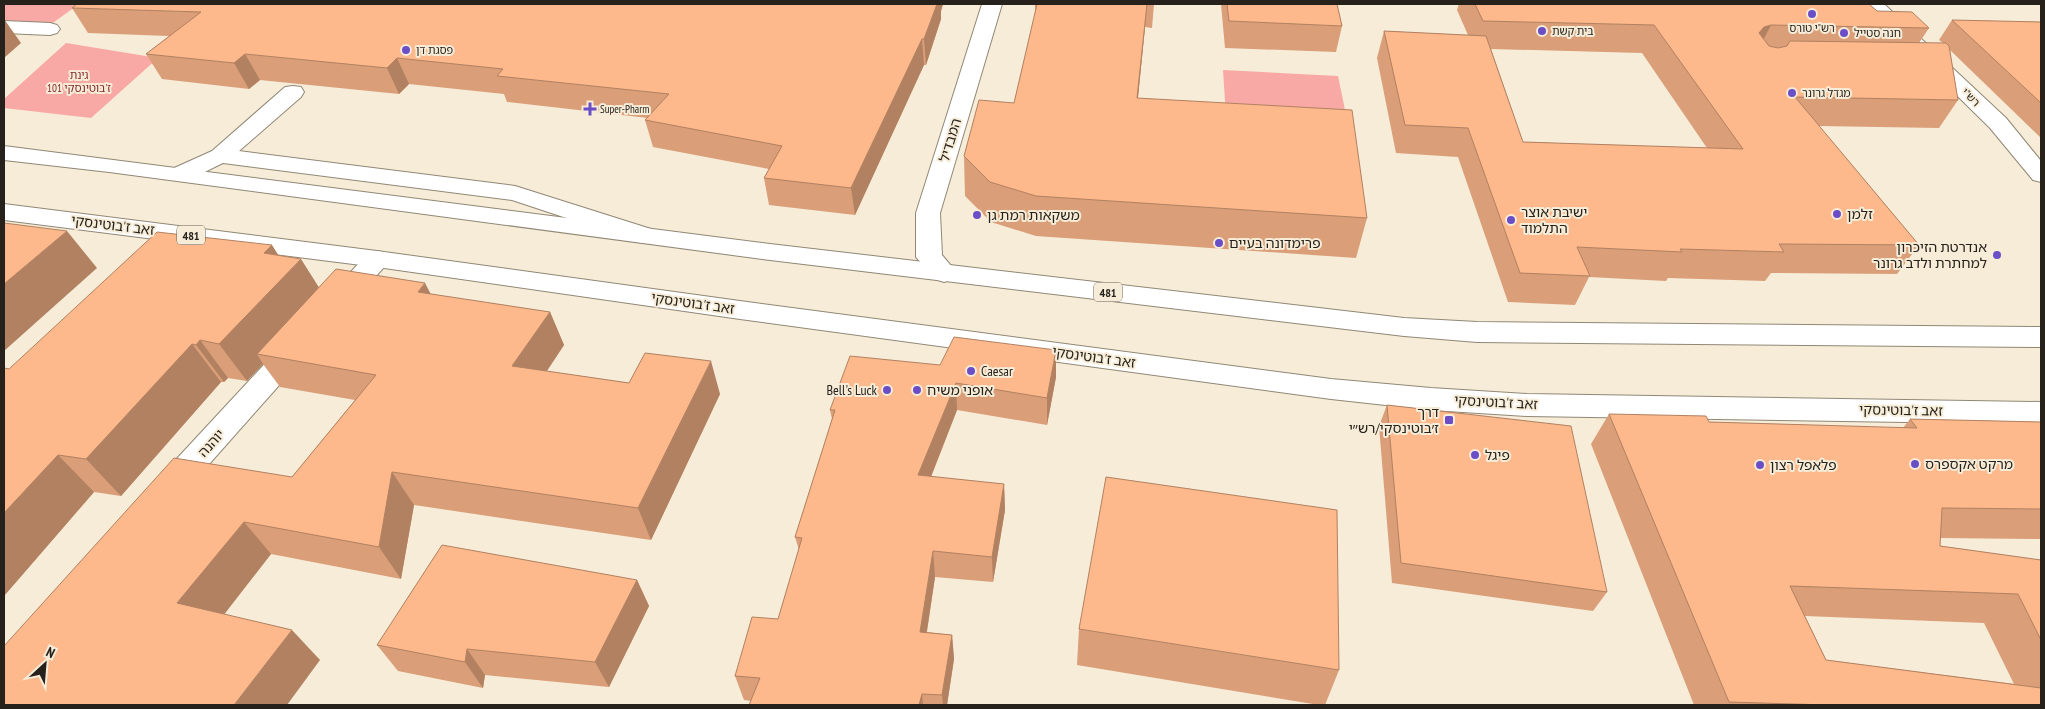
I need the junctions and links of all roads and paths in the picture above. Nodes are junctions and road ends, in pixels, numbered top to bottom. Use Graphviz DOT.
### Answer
graph roads {
  1 [pos="992,4"];
  2 [pos="1873,4"];
  3 [pos="4,27"];
  4 [pos="50,29"];
  5 [pos="1906,62"];
  6 [pos="1935,63"];
  7 [pos="293,92"];
  8 [pos="2013,141"];
  9 [pos="2041,142"];
  10 [pos="4,153"];
  11 [pos="220,156"];
  12 [pos="4,163"];
  13 [pos="109,165"];
  14 [pos="180,174"];
  15 [pos="2041,175"];
  16 [pos="4,212"];
  17 [pos="642,235"];
  18 [pos="377,259"];
  19 [pos="944,272"];
  20 [pos="2041,337"];
  21 [pos="2041,413"];
  22 [pos="151,508"];
  1 -- 19 [label="main road, המבדיל"];
  2 -- 6 [label="main road, רש\"י"];
  3 -- 4 [label="main road"];
  5 -- 6 [label="main road"];
  6 -- 8 [label="main road, רש\"י"];
  7 -- 11 [label="main road"];
  8 -- 9 [label="main road"];
  8 -- 15 [label="main road, רש\"י"];
  10 -- 13 [label="main road, 481"];
  11 -- 14 [label="main road"];
  11 -- 17 [label="main road"];
  12 -- 13 [label="main road"];
  13 -- 14 [label="main road, 481"];
  14 -- 17 [label="main road, 481"];
  16 -- 18 [label="main road, זאב ז'בוטינסקי / 481"];
  17 -- 19 [label="main road, 481"];
  18 -- 21 [label="main road, זאב ז'בוטינסקי / 481"];
  18 -- 22 [label="main road, יוהנה"];
  19 -- 20 [label="main road, 481"];
}
